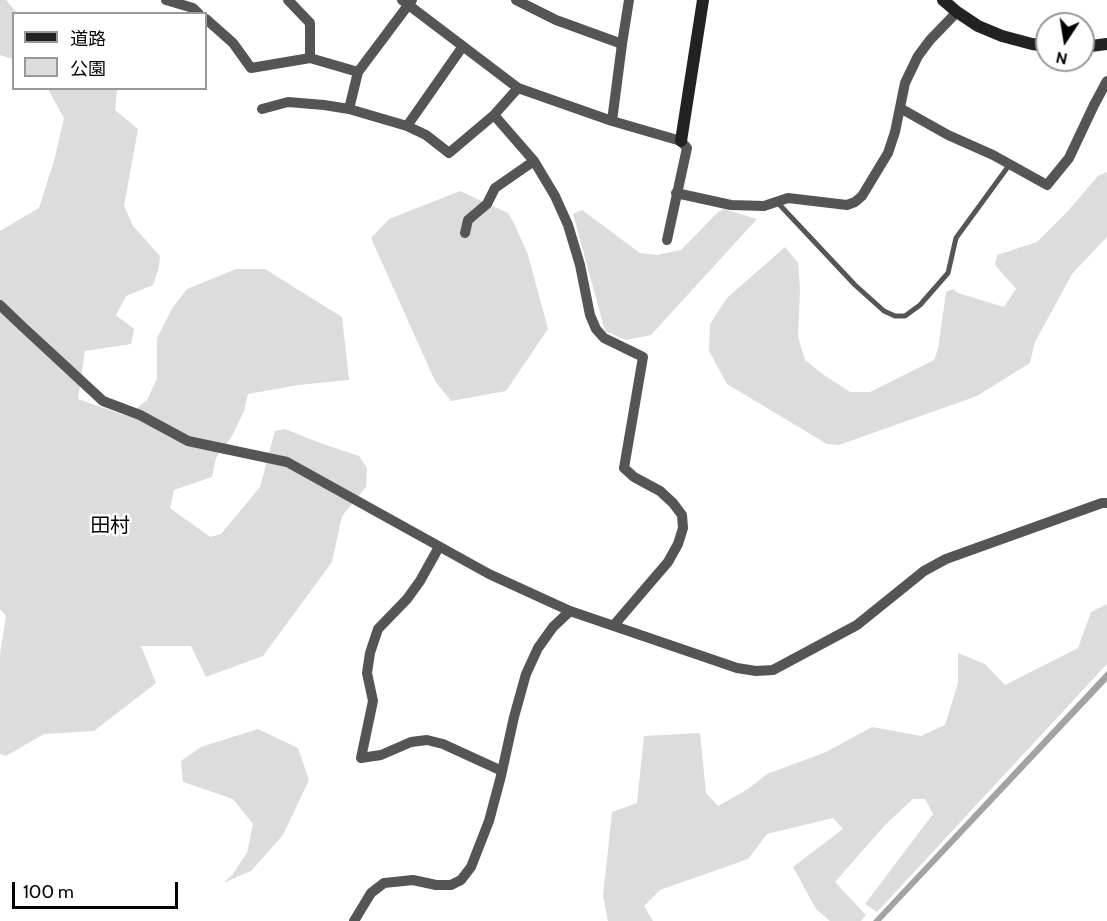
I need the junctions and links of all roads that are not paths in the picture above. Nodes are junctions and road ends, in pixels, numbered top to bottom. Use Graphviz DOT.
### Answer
graph roads {
  1 [pos="166,0"];
  2 [pos="288,0"];
  3 [pos="516,0"];
  4 [pos="629,0"];
  5 [pos="703,0"];
  6 [pos="943,0"];
  7 [pos="408,2"];
  8 [pos="197,12"];
  9 [pos="957,12"];
  10 [pos="207,20"];
  11 [pos="622,44"];
  12 [pos="1035,44"];
  13 [pos="463,46"];
  14 [pos="310,58"];
  15 [pos="358,72"];
  16 [pos="1107,81"];
  17 [pos="518,88"];
  18 [pos="900,108"];
  19 [pos="262,109"];
  20 [pos="349,109"];
  21 [pos="494,115"];
  22 [pos="612,121"];
  23 [pos="408,126"];
  24 [pos="681,141"];
  25 [pos="534,161"];
  26 [pos="1010,165"];
  27 [pos="676,193"];
  28 [pos="777,202"];
  29 [pos="465,233"];
  30 [pos="667,240"];
  31 [pos="0,305"];
  32 [pos="1107,503"];
  33 [pos="440,547"];
  34 [pos="570,611"];
  35 [pos="614,625"];
  36 [pos="502,771"];
  37 [pos="354,921"];
  1 -- 8 [label="street"];
  2 -- 14 [label="street"];
  3 -- 11 [label="street"];
  4 -- 11 [label="street"];
  5 -- 24 [label="street"];
  6 -- 9 [label="street"];
  7 -- 13 [label="street"];
  7 -- 15 [label="street"];
  9 -- 12 [label="street"];
  9 -- 18 [label="street"];
  10 -- 14 [label="street"];
  11 -- 22 [label="street"];
  13 -- 17 [label="street"];
  13 -- 23 [label="street"];
  14 -- 15 [label="street"];
  15 -- 20 [label="street"];
  16 -- 26 [label="street"];
  17 -- 21 [label="street"];
  17 -- 22 [label="street"];
  18 -- 26 [label="street"];
  18 -- 28 [label="street"];
  19 -- 20 [label="street"];
  20 -- 23 [label="street"];
  21 -- 23 [label="street"];
  21 -- 25 [label="street"];
  22 -- 24 [label="street"];
  24 -- 27 [label="street"];
  25 -- 29 [label="street"];
  25 -- 35 [label="street"];
  26 -- 28 [label="lane"];
  27 -- 28 [label="street"];
  27 -- 30 [label="street"];
  31 -- 33 [label="street"];
  32 -- 35 [label="street"];
  33 -- 34 [label="street"];
  33 -- 36 [label="street"];
  34 -- 35 [label="street"];
  34 -- 36 [label="street"];
  36 -- 37 [label="street"];
}
